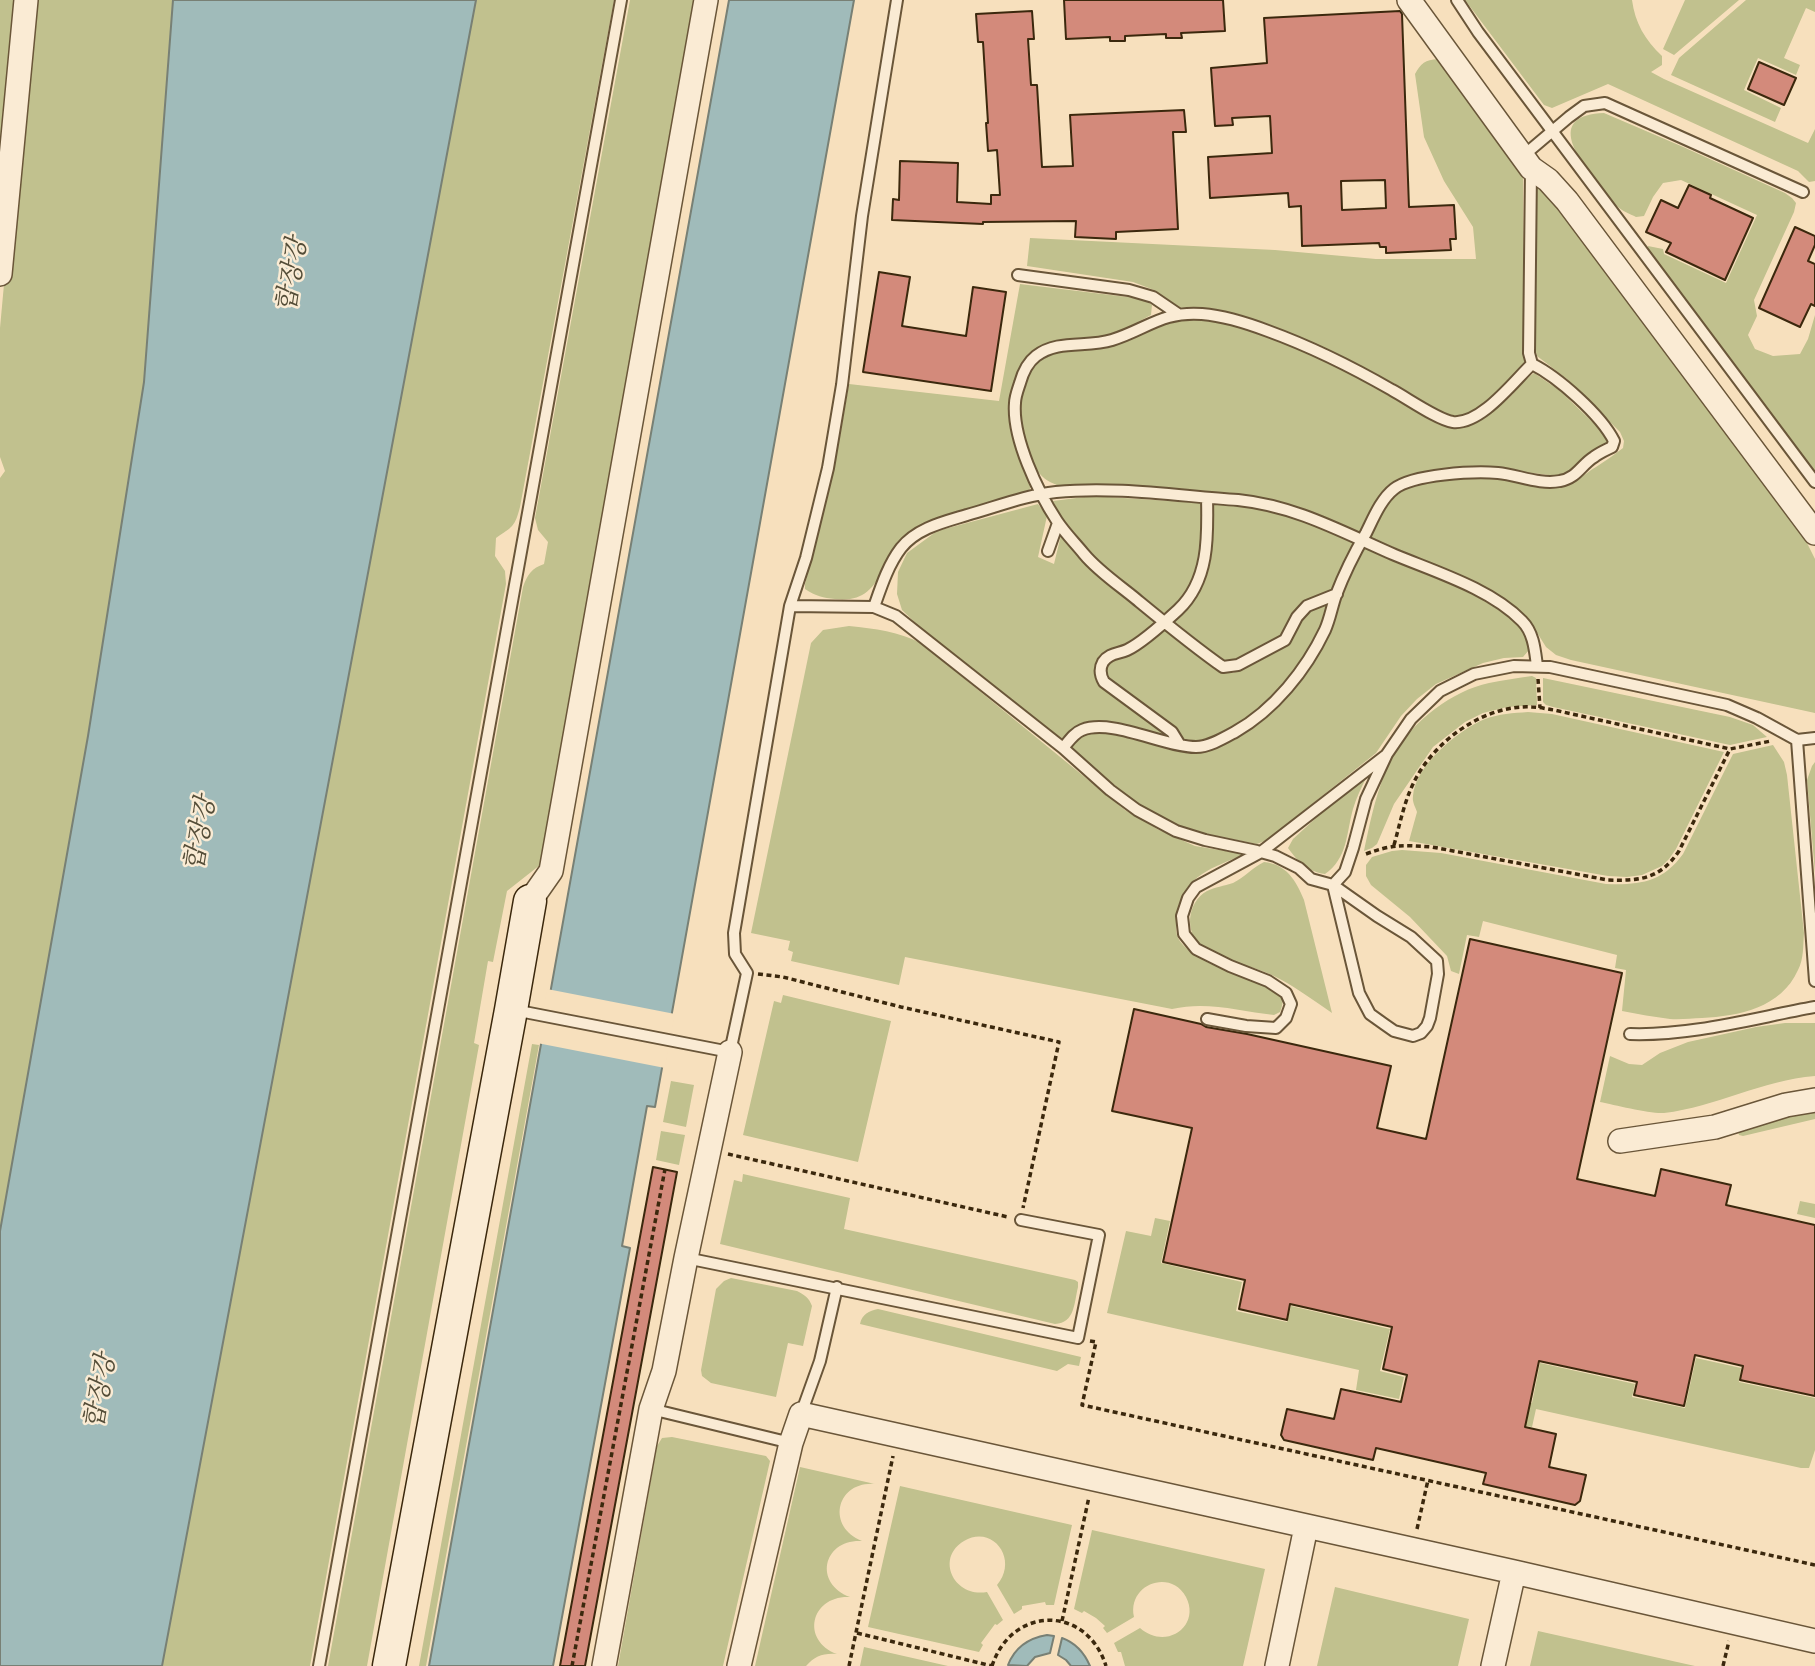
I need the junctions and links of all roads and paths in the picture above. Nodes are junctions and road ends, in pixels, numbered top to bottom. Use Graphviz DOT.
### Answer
graph roads {
  1 [pos="26,0"];
  2 [pos="621,0"];
  3 [pos="706,0"];
  4 [pos="897,0"];
  5 [pos="1409,0"];
  6 [pos="1457,0"];
  7 [pos="1552,131"];
  8 [pos="1527,162"];
  9 [pos="1803,192"];
  10 [pos="0,274"];
  11 [pos="1018,275"];
  12 [pos="1178,314"];
  13 [pos="1532,364"];
  14 [pos="1815,482"];
  15 [pos="1042,495"];
  16 [pos="1207,498"];
  17 [pos="1058,523"];
  18 [pos="1815,533"];
  19 [pos="1362,540"];
  20 [pos="1048,551"];
  21 [pos="1337,594"];
  22 [pos="790,607"];
  23 [pos="874,607"];
  24 [pos="1164,622"];
  25 [pos="1537,666"];
  26 [pos="1540,708"];
  27 [pos="1815,738"];
  28 [pos="1797,740"];
  29 [pos="1180,745"];
  30 [pos="1063,748"];
  31 [pos="1730,749"];
  32 [pos="1387,754"];
  33 [pos="1394,845"];
  34 [pos="1261,852"];
  35 [pos="1349,860"];
  36 [pos="1333,885"];
  37 [pos="530,901"];
  38 [pos="747,973"];
  39 [pos="1815,981"];
  40 [pos="1815,1007"];
  41 [pos="524,1012"];
  42 [pos="1207,1019"];
  43 [pos="1630,1034"];
  44 [pos="730,1052"];
  45 [pos="1815,1100"];
  46 [pos="1620,1141"];
  47 [pos="748,1158"];
  48 [pos="665,1169"];
  49 [pos="1021,1220"];
  50 [pos="686,1258"];
  51 [pos="837,1287"];
  52 [pos="1078,1338"];
  53 [pos="651,1409"];
  54 [pos="801,1415"];
  55 [pos="897,1436"];
  56 [pos="791,1443"];
  57 [pos="1093,1479"];
  58 [pos="1428,1480"];
  59 [pos="1306,1527"];
  60 [pos="1412,1550"];
  61 [pos="1815,1564"];
  62 [pos="1514,1572"];
  63 [pos="1062,1621"];
  64 [pos="857,1633"];
  65 [pos="1815,1641"];
  66 [pos="319,1666"];
  67 [pos="389,1666"];
  68 [pos="572,1666"];
  69 [pos="604,1666"];
  70 [pos="739,1666"];
  71 [pos="849,1666"];
  72 [pos="992,1666"];
  73 [pos="1106,1666"];
  74 [pos="1277,1666"];
  75 [pos="1493,1666"];
  1 -- 10 [label="street"];
  2 -- 66 [label="lane"];
  3 -- 37 [label="street"];
  4 -- 22 [label="lane"];
  5 -- 8 [label="street"];
  6 -- 7 [label="lane"];
  7 -- 8 [label="lane"];
  7 -- 9 [label="lane"];
  7 -- 14 [label="lane"];
  8 -- 13 [label="lane"];
  8 -- 18 [label="street"];
  11 -- 12 [label="lane"];
  12 -- 13 [label="lane"];
  12 -- 15 [label="lane"];
  13 -- 19 [label="lane"];
  15 -- 16 [label="lane"];
  15 -- 17 [label="lane"];
  15 -- 23 [label="lane"];
  16 -- 19 [label="lane"];
  16 -- 24 [label="lane"];
  17 -- 20 [label="lane"];
  17 -- 24 [label="lane"];
  19 -- 21 [label="lane"];
  19 -- 25 [label="lane"];
  21 -- 24 [label="lane"];
  21 -- 29 [label="lane"];
  22 -- 23 [label="lane"];
  22 -- 38 [label="lane"];
  23 -- 30 [label="lane"];
  24 -- 29 [label="lane"];
  25 -- 26 [label="path"];
  25 -- 28 [label="lane"];
  25 -- 32 [label="lane"];
  26 -- 31 [label="path"];
  26 -- 33 [label="path"];
  27 -- 28 [label="lane"];
  28 -- 31 [label="path"];
  28 -- 39 [label="lane"];
  29 -- 30 [label="lane"];
  30 -- 34 [label="lane"];
  31 -- 33 [label="path"];
  32 -- 34 [label="lane"];
  32 -- 35 [label="lane"];
  33 -- 35 [label="path"];
  34 -- 36 [label="lane"];
  34 -- 42 [label="lane"];
  35 -- 36 [label="lane"];
  36 -- 36 [label="lane"];
  37 -- 41 [label="street"];
  38 -- 44 [label="lane"];
  38 -- 49 [label="path"];
  40 -- 43 [label="lane"];
  41 -- 44 [label="lane"];
  41 -- 67 [label="street"];
  44 -- 50 [label="street"];
  45 -- 46 [label="street"];
  47 -- 49 [label="path"];
  48 -- 68 [label="path"];
  49 -- 52 [label="lane"];
  50 -- 51 [label="lane"];
  50 -- 53 [label="street"];
  51 -- 52 [label="lane"];
  51 -- 54 [label="lane"];
  52 -- 58 [label="path"];
  53 -- 56 [label="lane"];
  53 -- 69 [label="street"];
  54 -- 55 [label="street"];
  54 -- 56 [label="street"];
  55 -- 57 [label="street"];
  55 -- 64 [label="path"];
  56 -- 70 [label="street"];
  57 -- 59 [label="street"];
  57 -- 63 [label="path"];
  58 -- 60 [label="path"];
  58 -- 61 [label="path"];
  59 -- 60 [label="street"];
  59 -- 74 [label="street"];
  60 -- 62 [label="street"];
  62 -- 65 [label="street"];
  62 -- 75 [label="street"];
  63 -- 72 [label="path"];
  63 -- 73 [label="path"];
  64 -- 71 [label="path"];
  64 -- 72 [label="path"];
}
